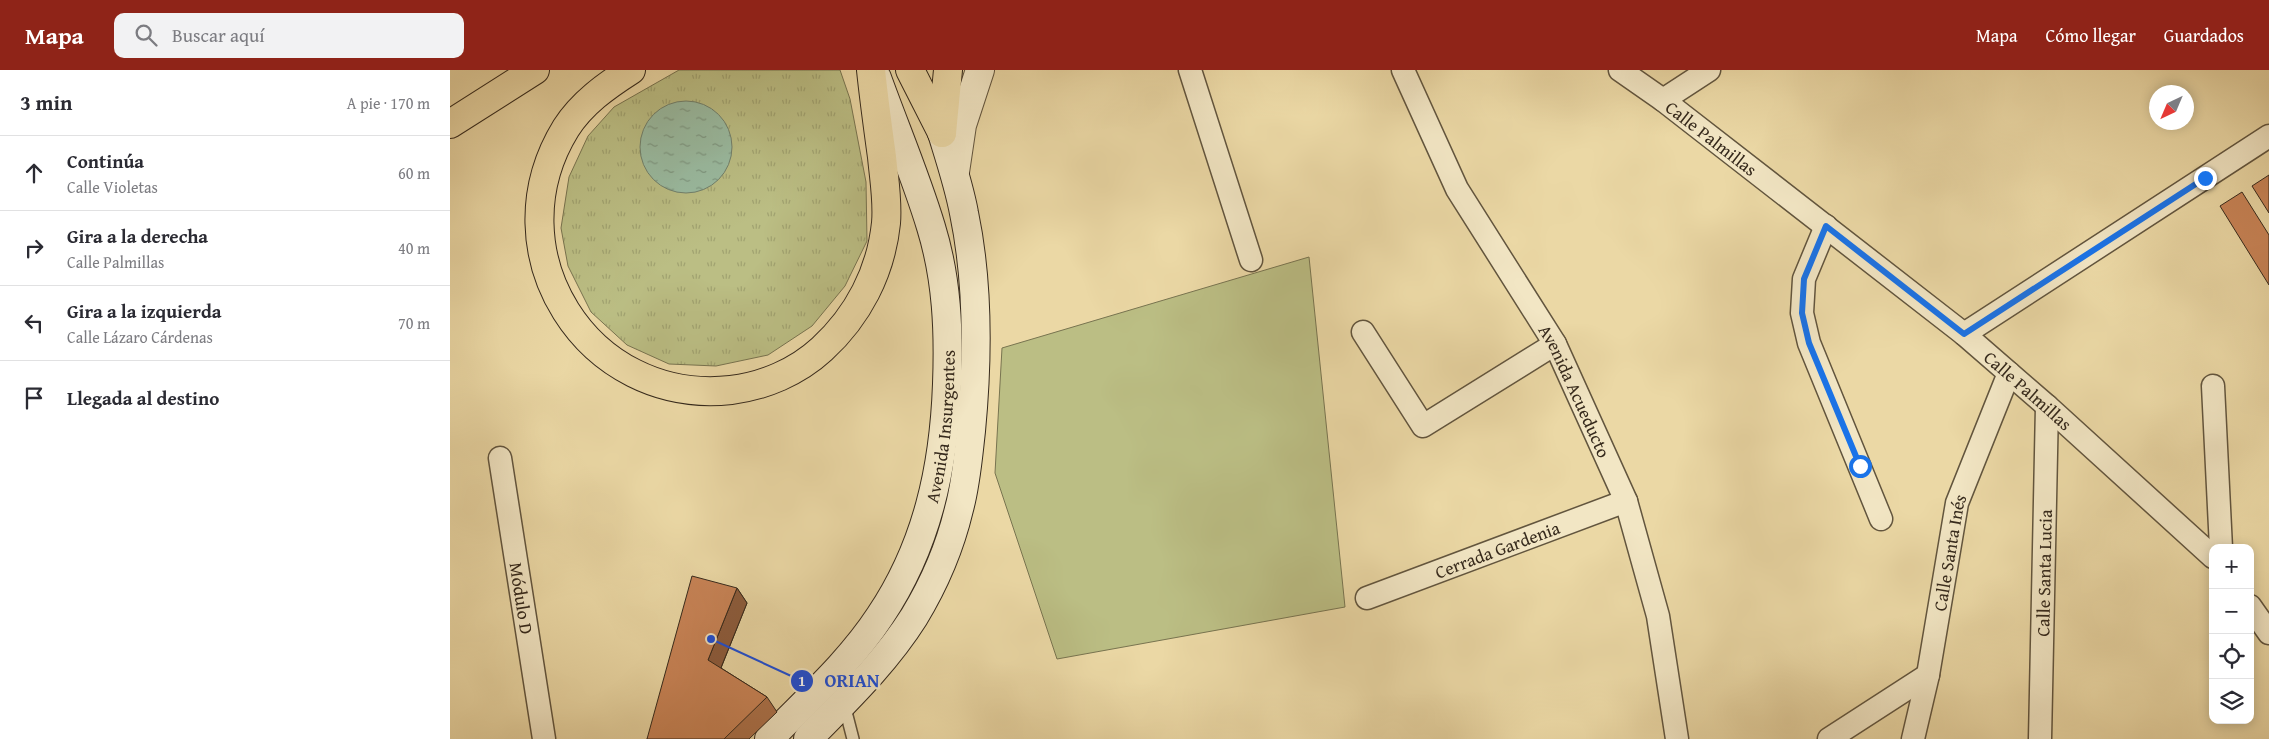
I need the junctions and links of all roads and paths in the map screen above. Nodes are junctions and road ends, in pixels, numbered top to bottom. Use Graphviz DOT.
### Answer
graph roads {
  1 [pos="535,70"];
  2 [pos="631,70"];
  3 [pos="872,70"];
  4 [pos="910,70"];
  5 [pos="948,70"];
  6 [pos="980,70"];
  7 [pos="1190,70"];
  8 [pos="1403,70"];
  9 [pos="1620,70"];
  10 [pos="1709,70"];
  11 [pos="1663,100"];
  12 [pos="450,124"];
  13 [pos="942,133"];
  14 [pos="2269,136"];
  15 [pos="955,172"];
  16 [pos="1826,226"];
  17 [pos="1251,260"];
  18 [pos="1363,332"];
  19 [pos="1964,334"];
  20 [pos="1555,344"];
  21 [pos="2009,373"];
  22 [pos="2213,386"];
  23 [pos="2047,406"];
  24 [pos="500,458"];
  25 [pos="1626,501"];
  26 [pos="1881,519"];
  27 [pos="2221,544"];
  28 [pos="2209,552"];
  29 [pos="1367,598"];
  30 [pos="2254,612"];
  31 [pos="2269,633"];
  32 [pos="1928,675"];
  33 [pos="843,702"];
  34 [pos="544,739"];
  35 [pos="768,739"];
  36 [pos="808,739"];
  37 [pos="853,739"];
  38 [pos="1677,739"];
  39 [pos="1829,739"];
  40 [pos="1914,739"];
  41 [pos="2040,739"];
  1 -- 12 [label="main road"];
  2 -- 3 [label="main road"];
  3 -- 35 [label="main road, Avenida Insurgentes"];
  4 -- 13 [label="main road"];
  5 -- 13 [label="main road"];
  6 -- 15 [label="main road"];
  7 -- 17 [label="street"];
  8 -- 20 [label="street, Avenida Acueducto"];
  9 -- 11 [label="street, Calle Palmillas"];
  10 -- 11 [label="street"];
  11 -- 16 [label="street, Calle Palmillas"];
  13 -- 15 [label="main road, Avenida Insurgentes"];
  14 -- 19 [label="street"];
  15 -- 33 [label="main road, Avenida Insurgentes"];
  16 -- 19 [label="street, Calle Palmillas"];
  16 -- 26 [label="street"];
  18 -- 20 [label="street"];
  19 -- 21 [label="street, Calle Palmillas"];
  20 -- 25 [label="street, Avenida Acueducto"];
  21 -- 23 [label="street, Calle Palmillas"];
  21 -- 32 [label="street, Calle Santa Inés"];
  22 -- 27 [label="street"];
  23 -- 28 [label="street, Calle Palmillas"];
  23 -- 41 [label="street, Calle Santa Lucia"];
  24 -- 34 [label="street, Módulo D"];
  25 -- 29 [label="street, Cerrada Gardenia"];
  25 -- 38 [label="street, Avenida Acueducto"];
  30 -- 31 [label="street"];
  32 -- 39 [label="street"];
  32 -- 40 [label="street, Calle Santa Inés"];
  33 -- 36 [label="main road, Avenida Insurgentes"];
  33 -- 37 [label="lane"];
}
